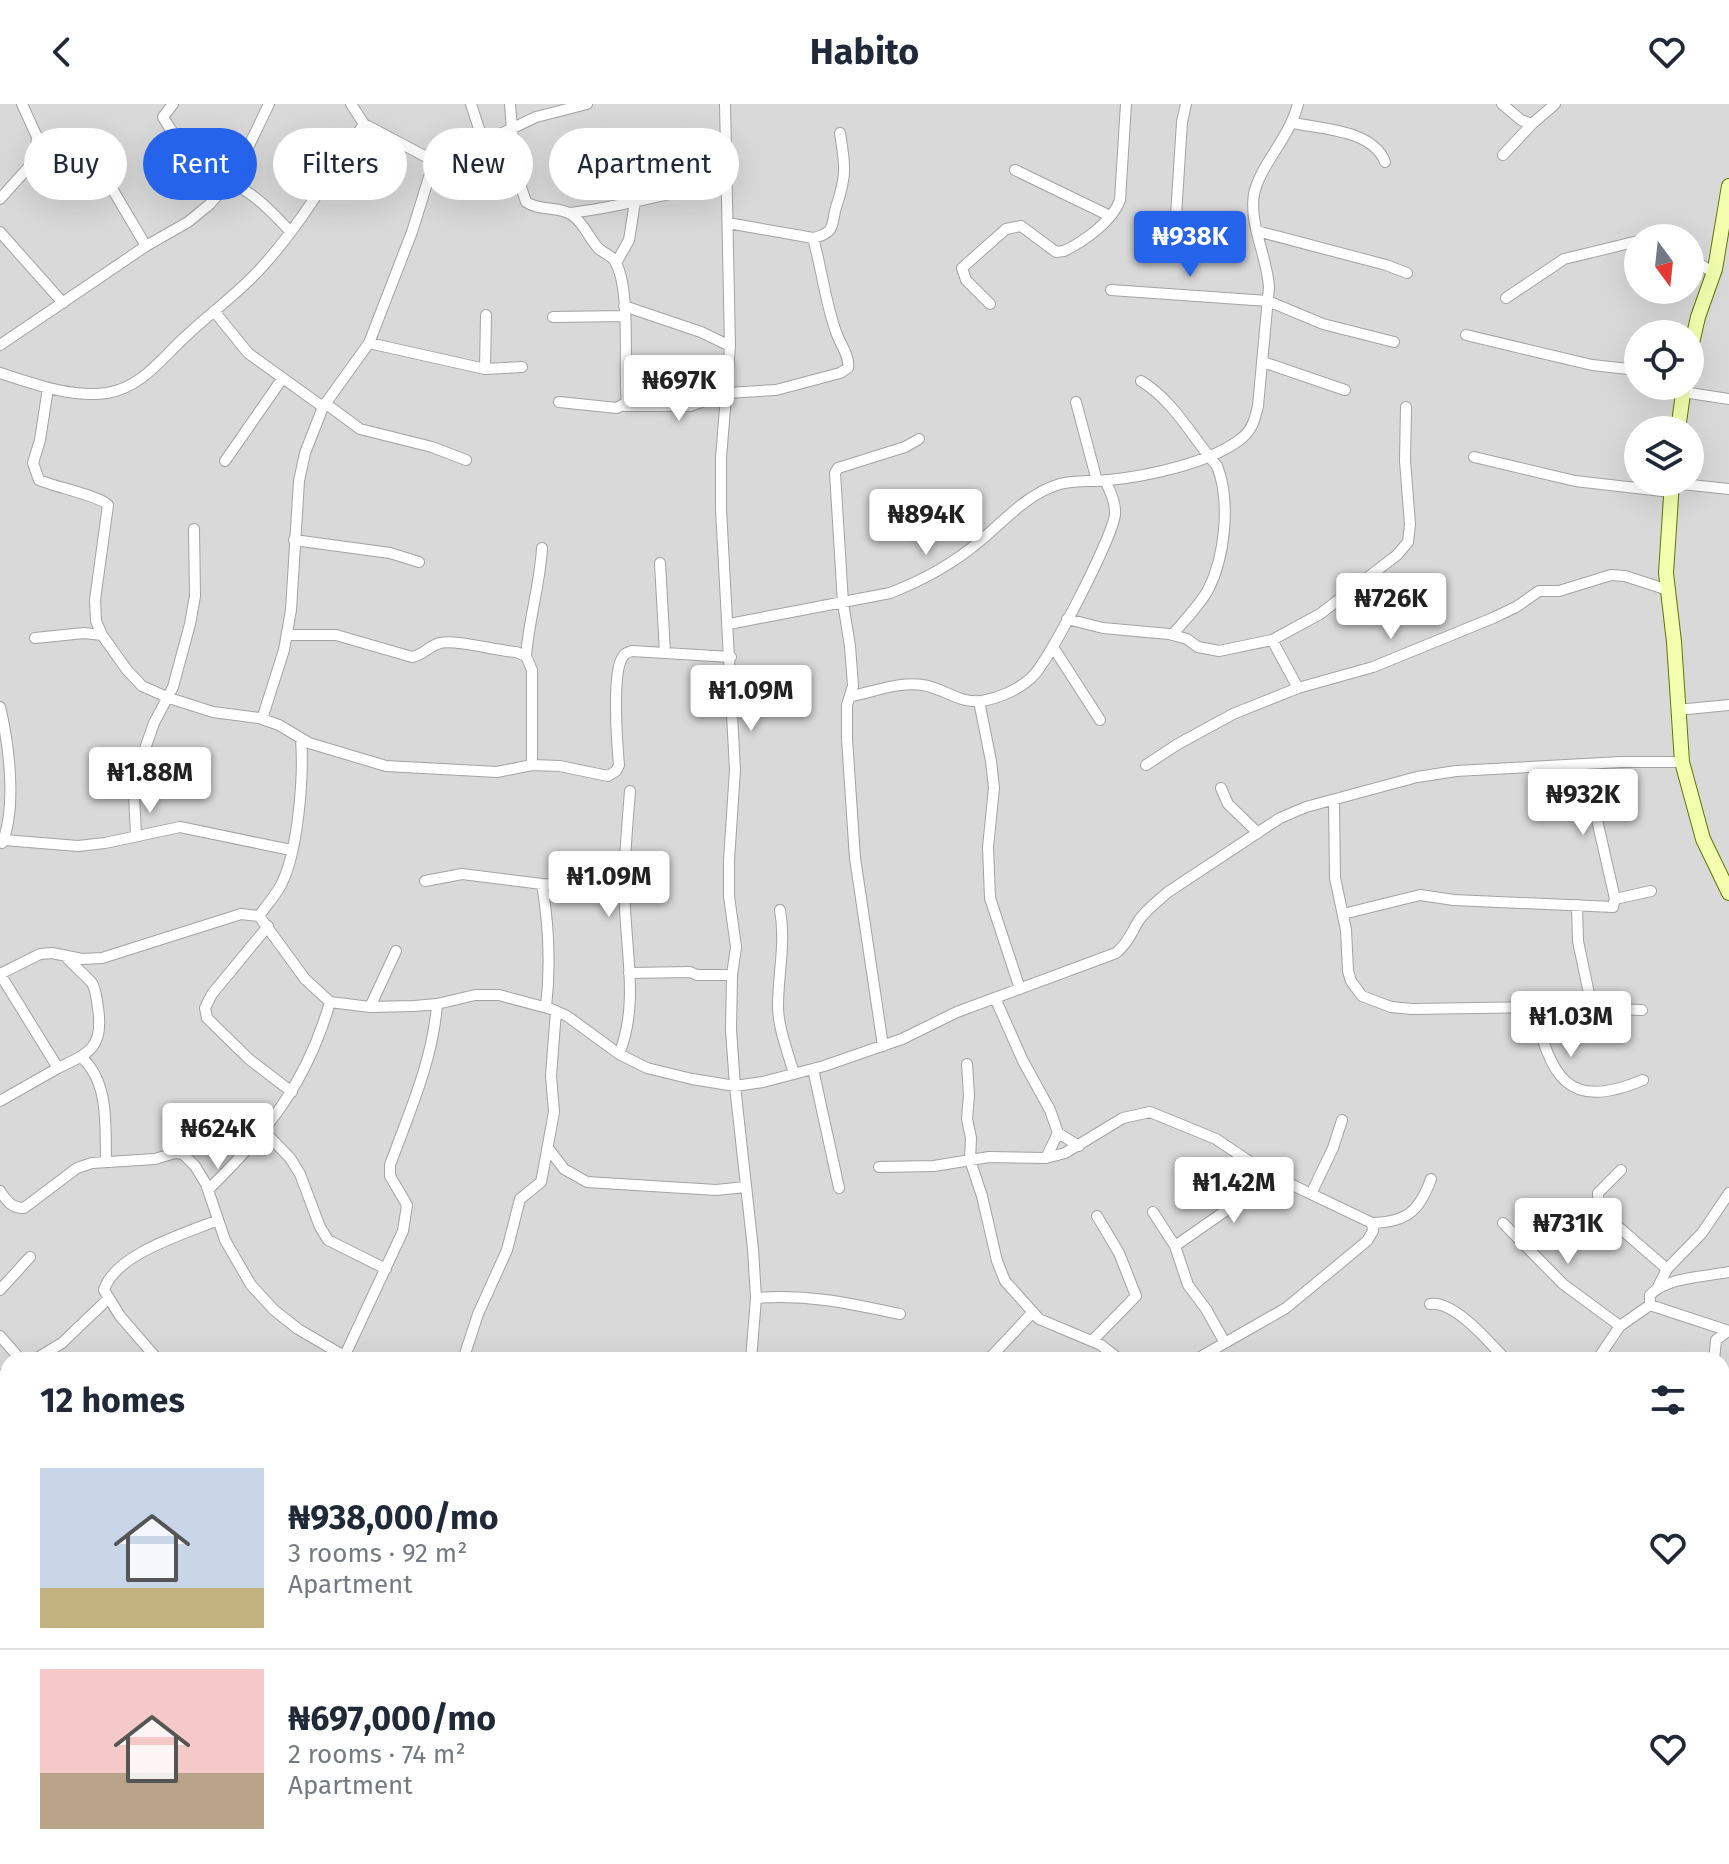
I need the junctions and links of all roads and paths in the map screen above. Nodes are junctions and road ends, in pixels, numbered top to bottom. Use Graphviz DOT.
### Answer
graph roads {
  1 [pos="22,104"];
  2 [pos="173,104"];
  3 [pos="269,104"];
  4 [pos="351,104"];
  5 [pos="471,104"];
  6 [pos="510,104"];
  7 [pos="587,104"];
  8 [pos="725,104"];
  9 [pos="1126,104"];
  10 [pos="1186,104"];
  11 [pos="1298,104"];
  12 [pos="1502,104"];
  13 [pos="1555,104"];
  14 [pos="1293,123"];
  15 [pos="364,124"];
  16 [pos="1532,124"];
  17 [pos="513,126"];
  18 [pos="33,128"];
  19 [pos="169,128"];
  20 [pos="257,128"];
  21 [pos="479,128"];
  22 [pos="509,128"];
  23 [pos="725,128"];
  24 [pos="840,133"];
  25 [pos="423,155"];
  26 [pos="1503,155"];
  27 [pos="1385,162"];
  28 [pos="1015,170"];
  29 [pos="24,173"];
  30 [pos="1729,186"];
  31 [pos="423,196"];
  32 [pos="257,198"];
  33 [pos="0,199"];
  34 [pos="119,200"];
  35 [pos="213,200"];
  36 [pos="643,200"];
  37 [pos="727,200"];
  38 [pos="635,202"];
  39 [pos="569,213"];
  40 [pos="1110,216"];
  41 [pos="1176,216"];
  42 [pos="728,223"];
  43 [pos="290,231"];
  44 [pos="1257,231"];
  45 [pos="0,232"];
  46 [pos="813,238"];
  47 [pos="1624,244"];
  48 [pos="146,246"];
  49 [pos="616,263"];
  50 [pos="1704,267"];
  51 [pos="1407,273"];
  52 [pos="1714,273"];
  53 [pos="1111,290"];
  54 [pos="1506,298"];
  55 [pos="1268,301"];
  56 [pos="63,303"];
  57 [pos="990,304"];
  58 [pos="214,311"];
  59 [pos="624,311"];
  60 [pos="486,315"];
  61 [pos="553,317"];
  62 [pos="1697,320"];
  63 [pos="1466,335"];
  64 [pos="1394,342"];
  65 [pos="369,343"];
  66 [pos="0,345"];
  67 [pos="730,346"];
  68 [pos="1263,362"];
  69 [pos="522,367"];
  70 [pos="1624,368"];
  71 [pos="485,369"];
  72 [pos="0,373"];
  73 [pos="282,379"];
  74 [pos="1141,381"];
  75 [pos="48,388"];
  76 [pos="1345,390"];
  77 [pos="727,393"];
  78 [pos="1704,394"];
  79 [pos="1729,399"];
  80 [pos="559,402"];
  81 [pos="1076,402"];
  82 [pos="324,405"];
  83 [pos="624,406"];
  84 [pos="1406,407"];
  85 [pos="919,439"];
  86 [pos="1208,455"];
  87 [pos="1474,457"];
  88 [pos="466,460"];
  89 [pos="225,461"];
  90 [pos="1101,480"];
  91 [pos="1624,483"];
  92 [pos="1704,487"];
  93 [pos="1729,489"];
  94 [pos="1671,496"];
  95 [pos="194,529"];
  96 [pos="294,540"];
  97 [pos="542,548"];
  98 [pos="419,562"];
  99 [pos="660,563"];
  100 [pos="1666,573"];
  101 [pos="1647,584"];
  102 [pos="1668,590"];
  103 [pos="843,603"];
  104 [pos="1067,619"];
  105 [pos="729,624"];
  106 [pos="102,635"];
  107 [pos="287,635"];
  108 [pos="1172,635"];
  109 [pos="35,638"];
  110 [pos="1272,640"];
  111 [pos="1053,647"];
  112 [pos="665,653"];
  113 [pos="526,656"];
  114 [pos="731,657"];
  115 [pos="1298,688"];
  116 [pos="851,696"];
  117 [pos="169,698"];
  118 [pos="979,701"];
  119 [pos="1729,705"];
  120 [pos="0,707"];
  121 [pos="1677,710"];
  122 [pos="262,719"];
  123 [pos="1100,720"];
  124 [pos="301,739"];
  125 [pos="1682,762"];
  126 [pos="1589,764"];
  127 [pos="532,765"];
  128 [pos="1146,765"];
  129 [pos="1221,788"];
  130 [pos="630,791"];
  131 [pos="1334,800"];
  132 [pos="1258,833"];
  133 [pos="136,835"];
  134 [pos="2,843"];
  135 [pos="291,850"];
  136 [pos="425,881"];
  137 [pos="542,884"];
  138 [pos="625,886"];
  139 [pos="1651,891"];
  140 [pos="1729,893"];
  141 [pos="1615,899"];
  142 [pos="1577,905"];
  143 [pos="780,910"];
  144 [pos="1343,914"];
  145 [pos="259,916"];
  146 [pos="268,926"];
  147 [pos="396,951"];
  148 [pos="65,956"];
  149 [pos="629,973"];
  150 [pos="0,974"];
  151 [pos="732,975"];
  152 [pos="1020,989"];
  153 [pos="995,998"];
  154 [pos="330,1002"];
  155 [pos="437,1004"];
  156 [pos="370,1007"];
  157 [pos="1533,1007"];
  158 [pos="1592,1008"];
  159 [pos="551,1009"];
  160 [pos="1642,1010"];
  161 [pos="883,1046"];
  162 [pos="619,1054"];
  163 [pos="81,1057"];
  164 [pos="967,1064"];
  165 [pos="58,1068"];
  166 [pos="813,1069"];
  167 [pos="794,1074"];
  168 [pos="1643,1080"];
  169 [pos="735,1086"];
  170 [pos="292,1092"];
  171 [pos="0,1101"];
  172 [pos="1342,1120"];
  173 [pos="263,1130"];
  174 [pos="1058,1133"];
  175 [pos="1079,1146"];
  176 [pos="548,1148"];
  177 [pos="1046,1158"];
  178 [pos="970,1160"];
  179 [pos="106,1162"];
  180 [pos="879,1167"];
  181 [pos="564,1169"];
  182 [pos="1621,1170"];
  183 [pos="543,1172"];
  184 [pos="1274,1177"];
  185 [pos="1431,1179"];
  186 [pos="746,1187"];
  187 [pos="839,1188"];
  188 [pos="208,1190"];
  189 [pos="0,1191"];
  190 [pos="1729,1193"];
  191 [pos="1311,1194"];
  192 [pos="1153,1212"];
  193 [pos="1097,1216"];
  194 [pos="218,1220"];
  195 [pos="1372,1223"];
  196 [pos="1503,1223"];
  197 [pos="1175,1246"];
  198 [pos="30,1257"];
  199 [pos="386,1269"];
  200 [pos="1667,1269"];
  201 [pos="1729,1272"];
  202 [pos="1658,1287"];
  203 [pos="0,1290"];
  204 [pos="109,1298"];
  205 [pos="756,1298"];
  206 [pos="1430,1304"];
  207 [pos="1650,1305"];
  208 [pos="1033,1312"];
  209 [pos="900,1314"];
  210 [pos="1620,1326"];
  211 [pos="1728,1331"];
  212 [pos="0,1336"];
  213 [pos="1092,1341"];
  214 [pos="1225,1343"];
  215 [pos="14,1352"];
  216 [pos="53,1352"];
  217 [pos="151,1352"];
  218 [pos="338,1352"];
  219 [pos="351,1352"];
  220 [pos="466,1352"];
  221 [pos="752,1352"];
  222 [pos="996,1352"];
  223 [pos="1108,1352"];
  224 [pos="1209,1352"];
  225 [pos="1498,1352"];
  226 [pos="1602,1352"];
  227 [pos="1715,1352"];
  1 -- 18 [label="street"];
  2 -- 19 [label="street"];
  3 -- 20 [label="street"];
  4 -- 15 [label="street"];
  5 -- 21 [label="street"];
  6 -- 17 [label="street"];
  7 -- 17 [label="street"];
  8 -- 23 [label="street"];
  9 -- 40 [label="street"];
  10 -- 41 [label="street"];
  11 -- 14 [label="street"];
  12 -- 16 [label="street"];
  13 -- 16 [label="street"];
  14 -- 27 [label="street"];
  14 -- 44 [label="street"];
  15 -- 25 [label="street"];
  15 -- 43 [label="street"];
  16 -- 26 [label="street"];
  17 -- 22 [label="street"];
  17 -- 39 [label="street"];
  24 -- 46 [label="street"];
  28 -- 40 [label="street"];
  29 -- 33 [label="street"];
  30 -- 52 [label="street"];
  31 -- 65 [label="street"];
  32 -- 43 [label="street"];
  34 -- 48 [label="street"];
  35 -- 48 [label="street"];
  36 -- 38 [label="street"];
  37 -- 42 [label="street"];
  38 -- 39 [label="street"];
  38 -- 49 [label="street"];
  39 -- 49 [label="street"];
  40 -- 57 [label="street"];
  42 -- 46 [label="street"];
  42 -- 67 [label="street"];
  43 -- 58 [label="street"];
  44 -- 51 [label="street"];
  44 -- 55 [label="street"];
  45 -- 56 [label="street"];
  46 -- 77 [label="street"];
  47 -- 54 [label="street"];
  48 -- 56 [label="street"];
  49 -- 59 [label="street"];
  50 -- 52 [label="street"];
  52 -- 62 [label="street"];
  53 -- 55 [label="street"];
  55 -- 64 [label="street"];
  55 -- 68 [label="street"];
  56 -- 66 [label="street"];
  58 -- 73 [label="street"];
  58 -- 75 [label="street"];
  59 -- 61 [label="street"];
  59 -- 67 [label="street"];
  59 -- 83 [label="street"];
  60 -- 71 [label="street"];
  63 -- 70 [label="street"];
  65 -- 71 [label="street"];
  65 -- 82 [label="street"];
  67 -- 77 [label="street"];
  68 -- 76 [label="street"];
  68 -- 86 [label="street"];
  69 -- 71 [label="street"];
  72 -- 75 [label="street"];
  73 -- 82 [label="street"];
  73 -- 89 [label="street"];
  74 -- 86 [label="street"];
  75 -- 106 [label="street"];
  77 -- 83 [label="street"];
  77 -- 105 [label="street"];
  78 -- 79 [label="street"];
  80 -- 83 [label="street"];
  81 -- 90 [label="street"];
  82 -- 88 [label="street"];
  82 -- 96 [label="street"];
  84 -- 110 [label="street"];
  85 -- 103 [label="street"];
  86 -- 90 [label="street"];
  86 -- 108 [label="street"];
  87 -- 91 [label="street"];
  90 -- 103 [label="street"];
  90 -- 104 [label="street"];
  92 -- 93 [label="street"];
  94 -- 100 [label="street"];
  95 -- 117 [label="street"];
  96 -- 98 [label="street"];
  96 -- 107 [label="street"];
  97 -- 113 [label="street"];
  99 -- 112 [label="street"];
  100 -- 101 [label="street"];
  100 -- 102 [label="street"];
  101 -- 102 [label="street"];
  101 -- 115 [label="street"];
  102 -- 121 [label="street"];
  103 -- 105 [label="street"];
  103 -- 116 [label="street"];
  104 -- 108 [label="street"];
  104 -- 111 [label="street"];
  105 -- 114 [label="street"];
  106 -- 109 [label="street"];
  106 -- 117 [label="street"];
  107 -- 113 [label="street"];
  107 -- 122 [label="street"];
  108 -- 110 [label="street"];
  110 -- 115 [label="street"];
  111 -- 118 [label="street"];
  111 -- 123 [label="street"];
  112 -- 114 [label="street"];
  112 -- 127 [label="street"];
  113 -- 127 [label="street"];
  114 -- 151 [label="street"];
  115 -- 128 [label="street"];
  116 -- 118 [label="street"];
  116 -- 161 [label="street"];
  117 -- 122 [label="street"];
  117 -- 133 [label="street"];
  118 -- 152 [label="street"];
  119 -- 121 [label="street"];
  120 -- 134 [label="street"];
  121 -- 125 [label="street"];
  122 -- 124 [label="street"];
  124 -- 127 [label="street"];
  124 -- 135 [label="street"];
  125 -- 126 [label="street"];
  125 -- 140 [label="street"];
  126 -- 131 [label="street"];
  126 -- 141 [label="street"];
  129 -- 132 [label="street"];
  130 -- 138 [label="street"];
  131 -- 132 [label="street"];
  131 -- 144 [label="street"];
  132 -- 152 [label="street"];
  133 -- 134 [label="street"];
  133 -- 135 [label="street"];
  135 -- 145 [label="street"];
  136 -- 137 [label="street"];
  137 -- 138 [label="street"];
  137 -- 159 [label="street"];
  138 -- 149 [label="street"];
  139 -- 141 [label="street"];
  141 -- 142 [label="street"];
  142 -- 144 [label="street"];
  142 -- 158 [label="street"];
  143 -- 167 [label="street"];
  144 -- 157 [label="street"];
  145 -- 146 [label="street"];
  145 -- 148 [label="street"];
  146 -- 154 [label="street"];
  146 -- 170 [label="street"];
  147 -- 156 [label="street"];
  148 -- 150 [label="street"];
  148 -- 163 [label="street"];
  149 -- 151 [label="street"];
  149 -- 162 [label="street"];
  150 -- 165 [label="street"];
  151 -- 169 [label="street"];
  152 -- 153 [label="street"];
  153 -- 161 [label="street"];
  153 -- 174 [label="street"];
  154 -- 156 [label="street"];
  154 -- 170 [label="street"];
  155 -- 156 [label="street"];
  155 -- 159 [label="street"];
  155 -- 199 [label="street"];
  157 -- 158 [label="street"];
  157 -- 168 [label="street"];
  158 -- 160 [label="street"];
  159 -- 162 [label="street"];
  159 -- 176 [label="street"];
  161 -- 166 [label="street"];
  162 -- 169 [label="street"];
  163 -- 165 [label="street"];
  163 -- 179 [label="street"];
  164 -- 178 [label="street"];
  165 -- 171 [label="street"];
  166 -- 167 [label="street"];
  166 -- 187 [label="street"];
  167 -- 169 [label="street"];
  169 -- 186 [label="street"];
  170 -- 173 [label="street"];
  172 -- 191 [label="street"];
  173 -- 188 [label="street"];
  173 -- 199 [label="street"];
  174 -- 175 [label="street"];
  174 -- 177 [label="street"];
  175 -- 177 [label="street"];
  175 -- 184 [label="street"];
  176 -- 181 [label="street"];
  176 -- 183 [label="street"];
  177 -- 178 [label="street"];
  178 -- 180 [label="street"];
  178 -- 208 [label="street"];
  179 -- 188 [label="street"];
  179 -- 189 [label="street"];
  181 -- 183 [label="street"];
  181 -- 186 [label="street"];
  182 -- 200 [label="street"];
  183 -- 220 [label="street"];
  184 -- 191 [label="street"];
  184 -- 197 [label="street"];
  185 -- 195 [label="street"];
  186 -- 205 [label="street"];
  188 -- 194 [label="street"];
  190 -- 200 [label="street"];
  191 -- 195 [label="street"];
  192 -- 197 [label="street"];
  193 -- 213 [label="street"];
  194 -- 204 [label="street"];
  194 -- 218 [label="street"];
  195 -- 214 [label="street"];
  196 -- 210 [label="street"];
  197 -- 214 [label="street"];
  198 -- 203 [label="street"];
  199 -- 219 [label="street"];
  200 -- 202 [label="street"];
  201 -- 202 [label="street"];
  202 -- 207 [label="street"];
  204 -- 216 [label="street"];
  204 -- 217 [label="street"];
  205 -- 209 [label="street"];
  205 -- 221 [label="street"];
  206 -- 225 [label="street"];
  207 -- 210 [label="street"];
  207 -- 211 [label="street"];
  208 -- 213 [label="street"];
  208 -- 222 [label="street"];
  210 -- 226 [label="street"];
  211 -- 227 [label="street"];
  212 -- 215 [label="street"];
  213 -- 223 [label="street"];
  214 -- 224 [label="street"];
}
